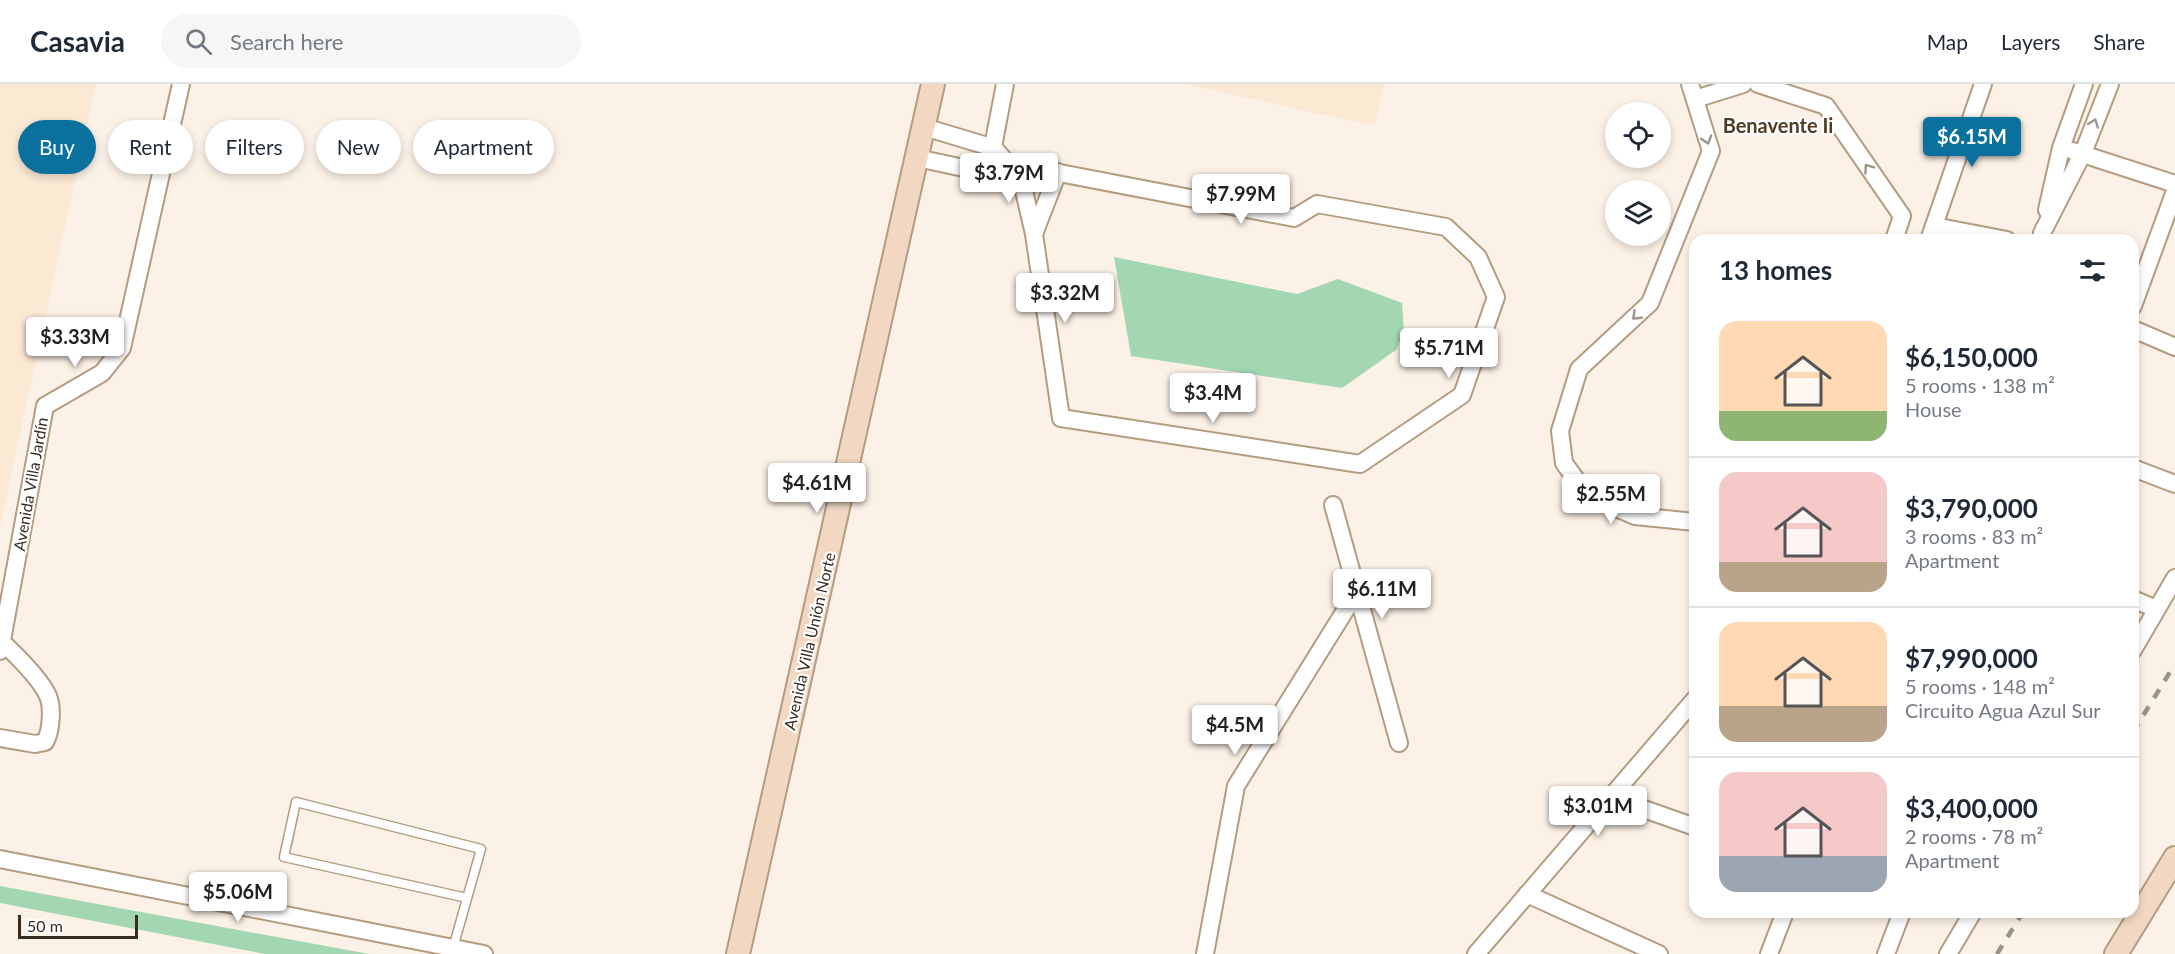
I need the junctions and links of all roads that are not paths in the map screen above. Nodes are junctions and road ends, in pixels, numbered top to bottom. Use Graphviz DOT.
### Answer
graph roads {
  1 [pos="181,84"];
  2 [pos="933,84"];
  3 [pos="1005,84"];
  4 [pos="1743,84"];
  5 [pos="1758,84"];
  6 [pos="1983,84"];
  7 [pos="2084,84"];
  8 [pos="2110,84"];
  9 [pos="1692,92"];
  10 [pos="924,127"];
  11 [pos="994,148"];
  12 [pos="2061,148"];
  13 [pos="2083,153"];
  14 [pos="917,158"];
  15 [pos="1012,164"];
  16 [pos="1058,172"];
  17 [pos="987,173"];
  18 [pos="2175,184"];
  19 [pos="2175,191"];
  20 [pos="1931,233"];
  21 [pos="1034,234"];
  22 [pos="1896,234"];
  23 [pos="2040,234"];
  24 [pos="2041,234"];
  25 [pos="2167,236"];
  26 [pos="2139,276"];
  27 [pos="2139,332"];
  28 [pos="2175,347"];
  29 [pos="2139,470"];
  30 [pos="2175,484"];
  31 [pos="1333,505"];
  32 [pos="1689,521"];
  33 [pos="2175,578"];
  34 [pos="1356,593"];
  35 [pos="2139,602"];
  36 [pos="2156,609"];
  37 [pos="2139,639"];
  38 [pos="1,646"];
  39 [pos="1689,706"];
  40 [pos="0,738"];
  41 [pos="1399,743"];
  42 [pos="1610,797"];
  43 [pos="1689,824"];
  44 [pos="2175,858"];
  45 [pos="0,859"];
  46 [pos="1527,894"];
  47 [pos="467,898"];
  48 [pos="2139,917"];
  49 [pos="1783,918"];
  50 [pos="1900,918"];
  51 [pos="1969,918"];
  52 [pos="2138,918"];
  53 [pos="453,948"];
  54 [pos="739,953"];
  55 [pos="484,954"];
  56 [pos="1205,954"];
  57 [pos="1476,954"];
  58 [pos="1659,954"];
  59 [pos="1770,954"];
  60 [pos="1886,954"];
  61 [pos="1948,954"];
  62 [pos="2116,954"];
  1 -- 38 [label="street, Avenida Villa Jardín"];
  2 -- 10 [label="main road, Avenida Villa Unión Norte"];
  3 -- 11 [label="street"];
  4 -- 9 [label="street"];
  22 -- 5 [label="street, one-way"];
  6 -- 20 [label="street"];
  7 -- 12 [label="street"];
  13 -- 8 [label="street, one-way"];
  9 -- 32 [label="street, one-way"];
  10 -- 11 [label="street"];
  10 -- 14 [label="main road, Avenida Villa Unión Norte"];
  11 -- 15 [label="street"];
  11 -- 17 [label="street"];
  12 -- 13 [label="street"];
  12 -- 23 [label="street"];
  13 -- 18 [label="street"];
  13 -- 24 [label="street"];
  14 -- 17 [label="street"];
  14 -- 54 [label="main road, Avenida Villa Unión Norte"];
  15 -- 16 [label="street"];
  15 -- 17 [label="street"];
  15 -- 21 [label="street"];
  16 -- 21 [label="street"];
  16 -- 21 [label="street"];
  19 -- 25 [label="street"];
  25 -- 26 [label="street"];
  27 -- 28 [label="street"];
  29 -- 30 [label="street"];
  31 -- 34 [label="street"];
  33 -- 36 [label="street"];
  34 -- 41 [label="street"];
  34 -- 56 [label="street"];
  35 -- 36 [label="street"];
  36 -- 37 [label="street"];
  38 -- 40 [label="street, Avenida Villa Jardín"];
  39 -- 42 [label="street"];
  42 -- 43 [label="street"];
  42 -- 46 [label="street"];
  44 -- 48 [label="main road"];
  45 -- 53 [label="street"];
  46 -- 57 [label="street"];
  46 -- 58 [label="street"];
  47 -- 47 [label="lane"];
  47 -- 53 [label="lane"];
  49 -- 59 [label="street"];
  50 -- 60 [label="street"];
  51 -- 61 [label="street"];
  52 -- 62 [label="main road"];
  53 -- 55 [label="street"];
}
